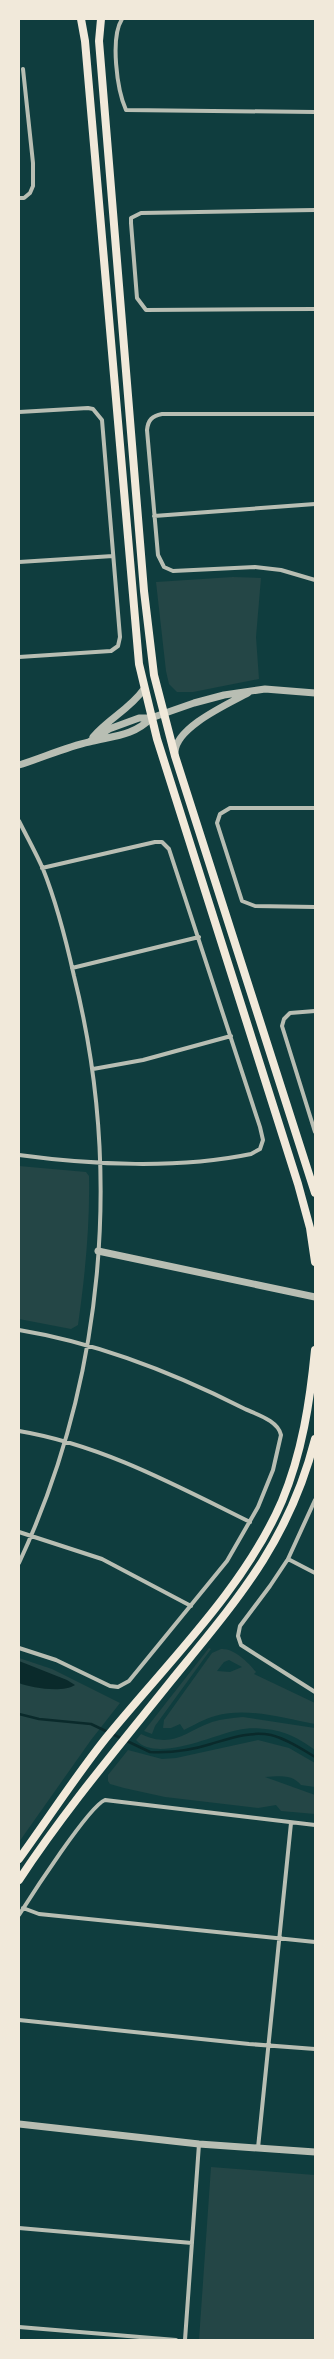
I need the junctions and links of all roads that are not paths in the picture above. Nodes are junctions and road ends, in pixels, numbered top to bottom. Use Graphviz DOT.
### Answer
graph roads {
  1 [pos="81,19"];
  2 [pos="101,19"];
  3 [pos="122,19"];
  4 [pos="23,69"];
  5 [pos="315,112"];
  6 [pos="19,198"];
  7 [pos="315,210"];
  8 [pos="315,309"];
  9 [pos="19,412"];
  10 [pos="315,414"];
  11 [pos="315,504"];
  12 [pos="154,516"];
  13 [pos="114,556"];
  14 [pos="19,562"];
  15 [pos="315,580"];
  16 [pos="19,657"];
  17 [pos="144,689"];
  18 [pos="254,690"];
  19 [pos="315,693"];
  20 [pos="163,714"];
  21 [pos="151,718"];
  22 [pos="89,742"];
  23 [pos="175,756"];
  24 [pos="19,765"];
  25 [pos="315,808"];
  26 [pos="19,821"];
  27 [pos="42,868"];
  28 [pos="315,907"];
  29 [pos="200,937"];
  30 [pos="72,968"];
  31 [pos="315,1011"];
  32 [pos="231,1036"];
  33 [pos="93,1069"];
  34 [pos="313,1118"];
  35 [pos="315,1132"];
  36 [pos="19,1155"];
  37 [pos="101,1162"];
  38 [pos="315,1193"];
  39 [pos="98,1251"];
  40 [pos="315,1262"];
  41 [pos="315,1297"];
  42 [pos="19,1330"];
  43 [pos="88,1345"];
  44 [pos="315,1350"];
  45 [pos="19,1431"];
  46 [pos="315,1439"];
  47 [pos="66,1442"];
  48 [pos="315,1500"];
  49 [pos="250,1522"];
  50 [pos="19,1532"];
  51 [pos="32,1536"];
  52 [pos="288,1559"];
  53 [pos="19,1563"];
  54 [pos="315,1573"];
  55 [pos="191,1606"];
  56 [pos="19,1648"];
  57 [pos="315,1692"];
  58 [pos="291,1823"];
  59 [pos="315,1825"];
  60 [pos="19,1859"];
  61 [pos="19,1880"];
  62 [pos="24,1908"];
  63 [pos="19,1915"];
  64 [pos="278,1939"];
  65 [pos="315,1942"];
  66 [pos="19,2020"];
  67 [pos="267,2045"];
  68 [pos="315,2049"];
  69 [pos="19,2124"];
  70 [pos="199,2144"];
  71 [pos="258,2148"];
  72 [pos="315,2152"];
  73 [pos="19,2228"];
  74 [pos="192,2243"];
  75 [pos="19,2327"];
  76 [pos="176,2340"];
  77 [pos="185,2340"];
  1 -- 17 [label="main road"];
  2 -- 20 [label="main road"];
  3 -- 5 [label="street"];
  4 -- 6 [label="street"];
  7 -- 8 [label="street"];
  9 -- 13 [label="street"];
  10 -- 12 [label="street"];
  11 -- 12 [label="street"];
  12 -- 15 [label="street"];
  13 -- 14 [label="street"];
  13 -- 16 [label="street"];
  17 -- 21 [label="main road"];
  17 -- 22 [label="street"];
  18 -- 19 [label="street"];
  18 -- 20 [label="street"];
  18 -- 23 [label="street"];
  20 -- 21 [label="street"];
  20 -- 23 [label="main road"];
  21 -- 22 [label="street"];
  21 -- 40 [label="main road"];
  22 -- 24 [label="street"];
  23 -- 38 [label="main road"];
  25 -- 28 [label="street"];
  26 -- 27 [label="street"];
  27 -- 29 [label="street"];
  27 -- 30 [label="street"];
  29 -- 30 [label="street"];
  29 -- 32 [label="street"];
  30 -- 33 [label="street"];
  31 -- 34 [label="street"];
  32 -- 33 [label="street"];
  32 -- 37 [label="street"];
  33 -- 37 [label="street"];
  34 -- 35 [label="street"];
  36 -- 37 [label="street"];
  37 -- 39 [label="street"];
  39 -- 41 [label="street"];
  39 -- 43 [label="street"];
  42 -- 43 [label="street"];
  43 -- 47 [label="street"];
  43 -- 49 [label="street"];
  44 -- 60 [label="main road"];
  45 -- 47 [label="street"];
  46 -- 61 [label="main road"];
  47 -- 49 [label="street"];
  47 -- 51 [label="street"];
  48 -- 52 [label="street"];
  49 -- 55 [label="street"];
  50 -- 51 [label="street"];
  51 -- 53 [label="street"];
  51 -- 55 [label="street"];
  52 -- 54 [label="street"];
  52 -- 57 [label="street"];
  55 -- 56 [label="street"];
  58 -- 59 [label="street"];
  58 -- 62 [label="street"];
  58 -- 64 [label="street"];
  62 -- 63 [label="street"];
  62 -- 64 [label="street"];
  64 -- 65 [label="street"];
  64 -- 67 [label="street"];
  66 -- 67 [label="street"];
  67 -- 68 [label="street"];
  67 -- 71 [label="street"];
  69 -- 70 [label="street"];
  70 -- 71 [label="street"];
  70 -- 74 [label="street"];
  71 -- 72 [label="street"];
  73 -- 74 [label="street"];
  74 -- 77 [label="street"];
  75 -- 76 [label="street"];
}
